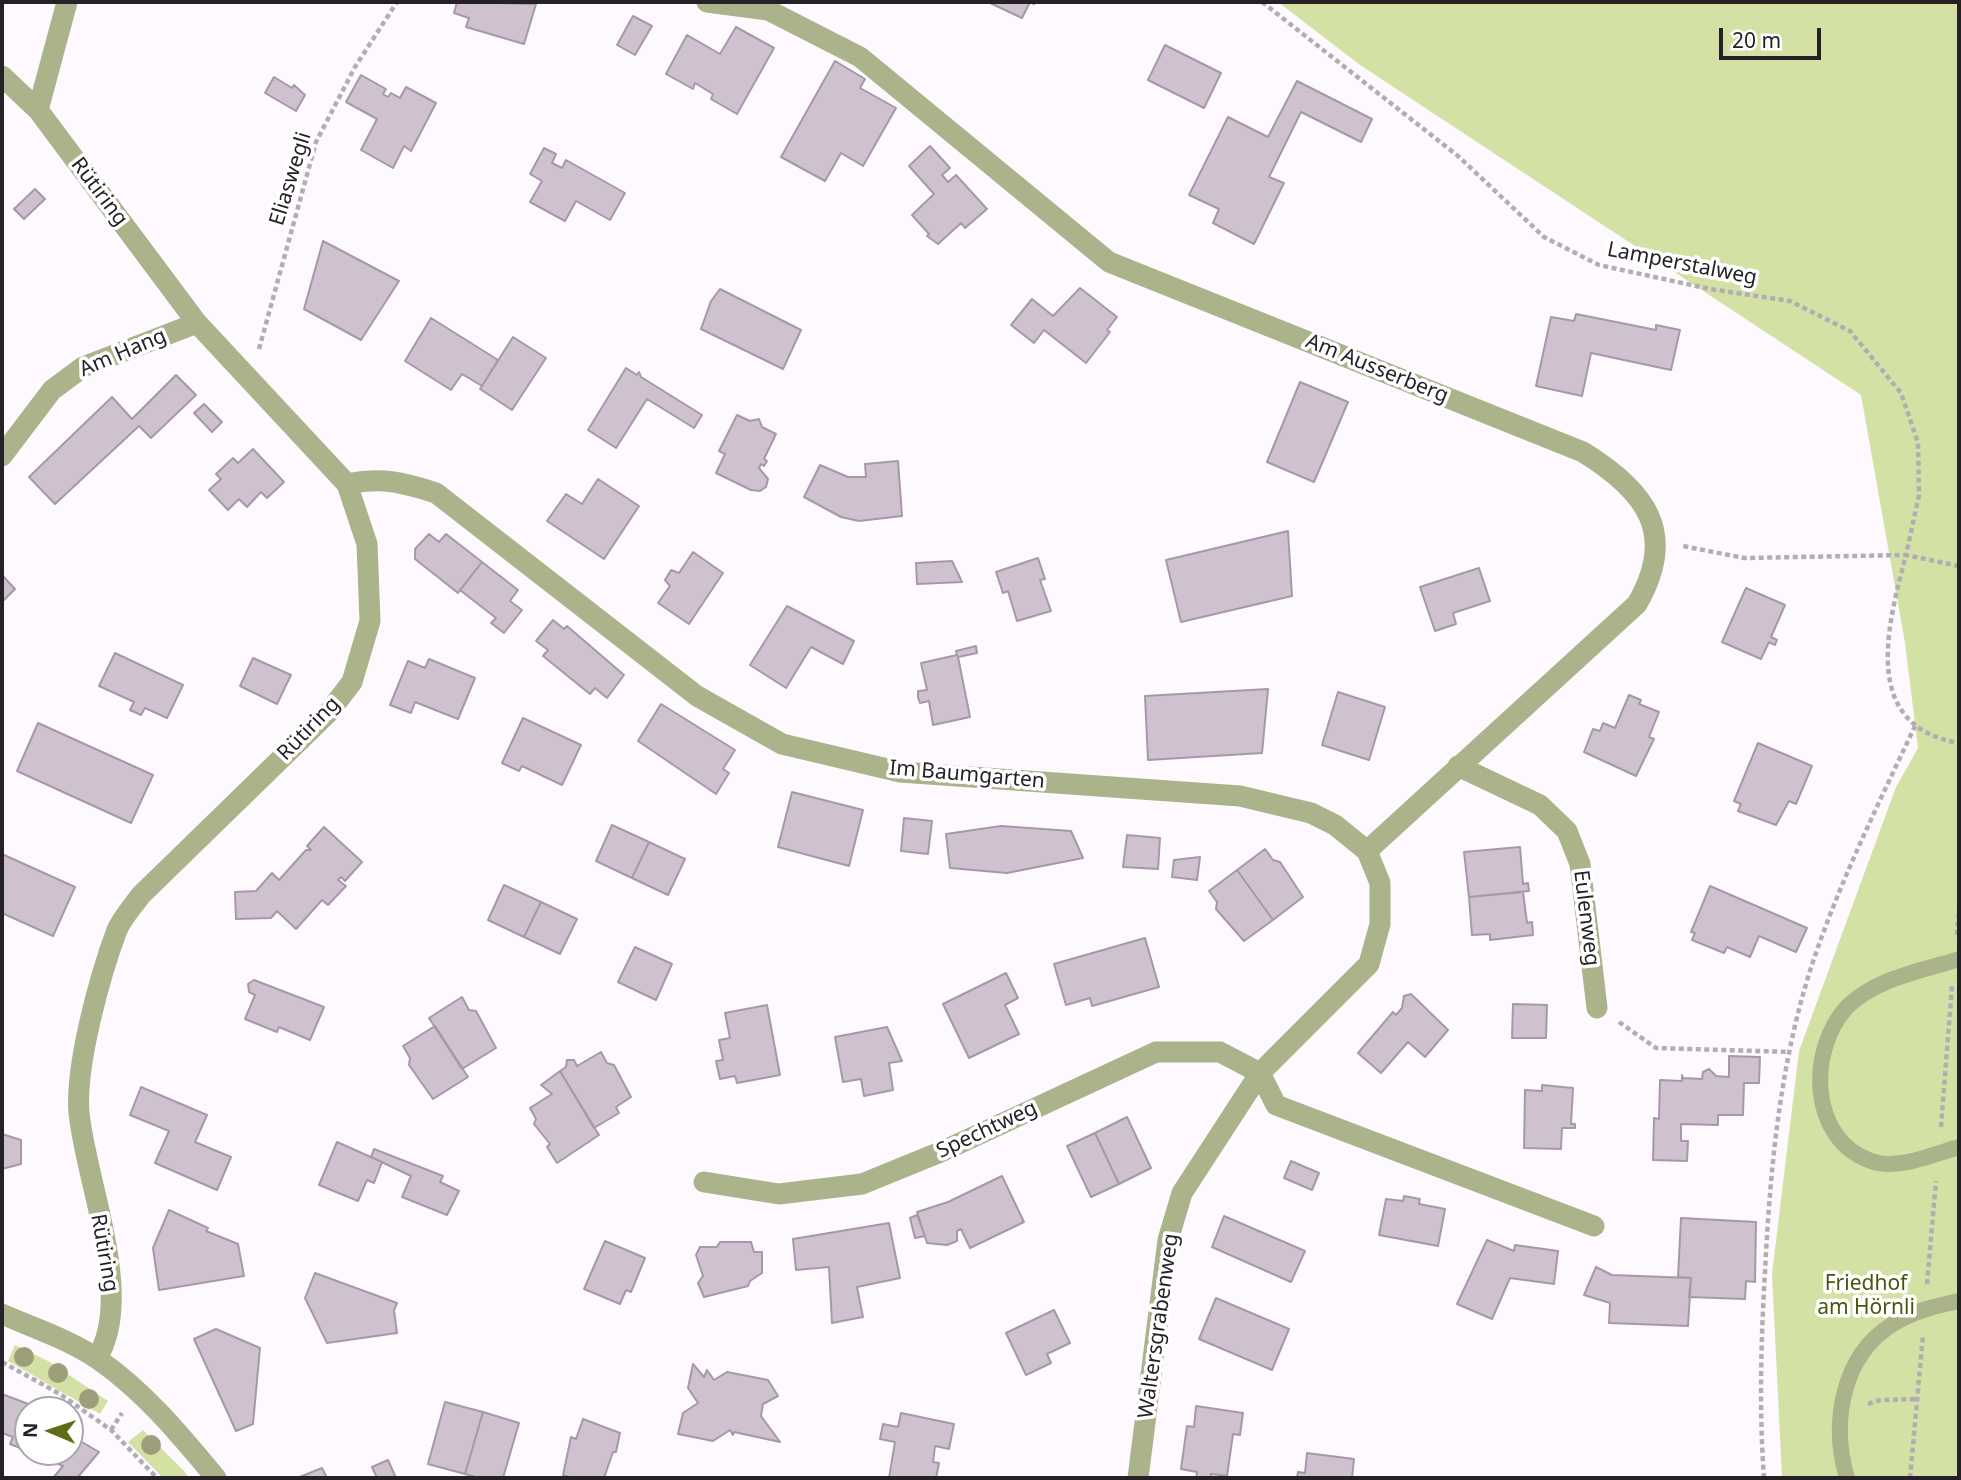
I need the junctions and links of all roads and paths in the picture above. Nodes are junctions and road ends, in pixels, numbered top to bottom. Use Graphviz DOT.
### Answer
graph roads {
  1 [pos="67,2"];
  2 [pos="397,2"];
  3 [pos="707,2"];
  4 [pos="1262,2"];
  5 [pos="2,76"];
  6 [pos="38,110"];
  7 [pos="197,323"];
  8 [pos="250,380"];
  9 [pos="2,456"];
  10 [pos="346,484"];
  11 [pos="1655,540"];
  12 [pos="1906,555"];
  13 [pos="1959,566"];
  14 [pos="1959,743"];
  15 [pos="1458,766"];
  16 [pos="1367,851"];
  17 [pos="1957,960"];
  18 [pos="1597,1008"];
  19 [pos="1790,1052"];
  20 [pos="1260,1073"];
  21 [pos="1959,1147"];
  22 [pos="1939,1152"];
  23 [pos="704,1182"];
  24 [pos="1594,1226"];
  25 [pos="1959,1301"];
  26 [pos="1925,1309"];
  27 [pos="2,1314"];
  28 [pos="97,1358"];
  29 [pos="2,1362"];
  30 [pos="1917,1399"];
  31 [pos="1841,1414"];
  32 [pos="157,1478"];
  33 [pos="216,1478"];
  34 [pos="1138,1478"];
  35 [pos="1847,1478"];
  36 [pos="1910,1478"];
  1 -- 6 [label="street"];
  2 -- 8 [label="path, Eliaswegli"];
  3 -- 11 [label="street, Am Ausserberg"];
  4 -- 12 [label="path, Lamperstalweg"];
  5 -- 6 [label="street, Rütiring"];
  6 -- 7 [label="street, Rütiring"];
  7 -- 8 [label="street, Rütiring"];
  7 -- 9 [label="street, Am Hang"];
  8 -- 10 [label="street, Rütiring"];
  10 -- 16 [label="street, Im Baumgarten"];
  10 -- 28 [label="street, Rütiring"];
  11 -- 12 [label="path"];
  11 -- 15 [label="street, Am Ausserberg"];
  12 -- 13 [label="path"];
  12 -- 14 [label="path, Lamperstalweg"];
  15 -- 16 [label="street, Am Ausserberg"];
  15 -- 18 [label="street, Eulenweg"];
  16 -- 20 [label="street, Waltersgrabenweg"];
  17 -- 22 [label="path"];
  17 -- 22 [label="lane"];
  18 -- 19 [label="path"];
  20 -- 23 [label="street, Spechtweg"];
  20 -- 24 [label="street"];
  20 -- 34 [label="street, Waltersgrabenweg"];
  21 -- 22 [label="lane"];
  22 -- 26 [label="path"];
  25 -- 26 [label="lane"];
  26 -- 30 [label="path"];
  26 -- 31 [label="lane"];
  27 -- 28 [label="street"];
  28 -- 33 [label="street"];
  29 -- 32 [label="path"];
  30 -- 31 [label="path"];
  30 -- 36 [label="path"];
  31 -- 35 [label="lane"];
}
